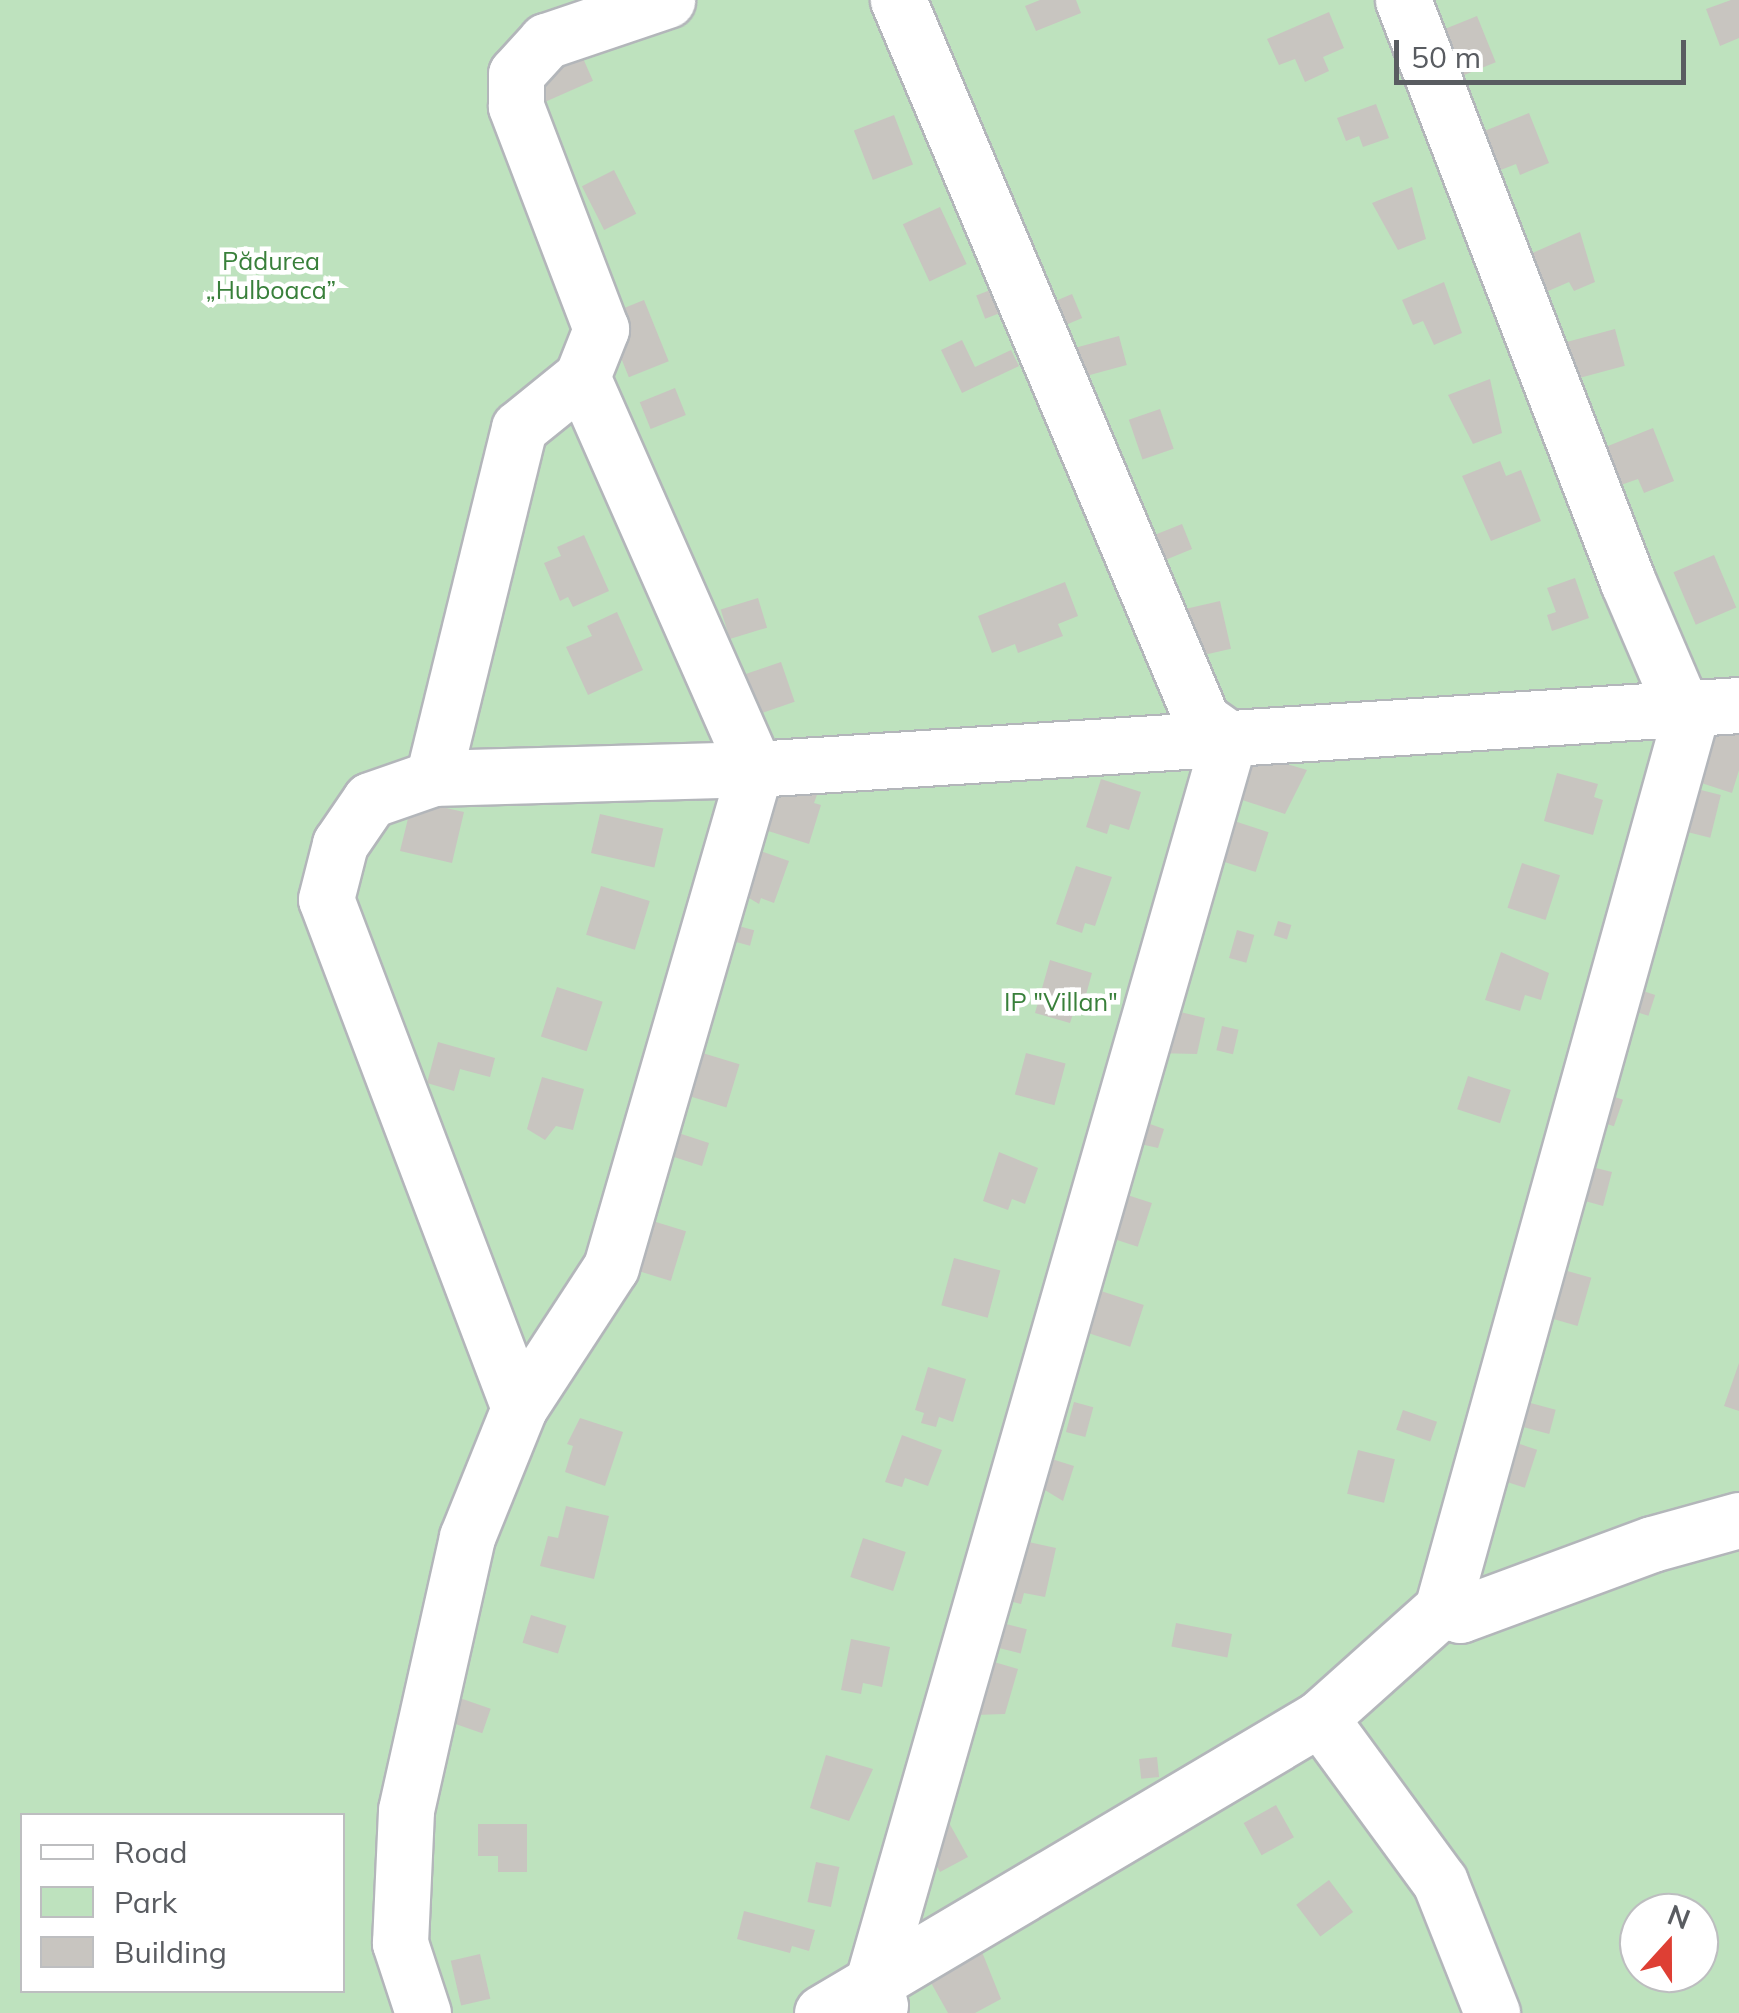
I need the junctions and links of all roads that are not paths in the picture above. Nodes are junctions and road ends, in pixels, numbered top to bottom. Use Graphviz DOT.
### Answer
graph roads {
  1 [pos="667,0"];
  2 [pos="898,0"];
  3 [pos="1403,0"];
  4 [pos="582,377"];
  5 [pos="1715,709"];
  6 [pos="1229,739"];
  7 [pos="754,769"];
  8 [pos="433,778"];
  9 [pos="519,1408"];
  10 [pos="1739,1520"];
  11 [pos="1442,1609"];
  12 [pos="1320,1718"];
  13 [pos="878,2000"];
  14 [pos="423,2013"];
  15 [pos="822,2013"];
  16 [pos="1492,2013"];
  1 -- 4 [label="street"];
  2 -- 6 [label="street"];
  3 -- 5 [label="street"];
  4 -- 7 [label="street"];
  4 -- 8 [label="street"];
  5 -- 6 [label="street"];
  5 -- 11 [label="street"];
  6 -- 7 [label="street"];
  6 -- 13 [label="street"];
  7 -- 8 [label="street"];
  7 -- 9 [label="street"];
  8 -- 9 [label="street"];
  9 -- 14 [label="street"];
  10 -- 11 [label="street"];
  11 -- 12 [label="street"];
  12 -- 13 [label="street"];
  12 -- 16 [label="street"];
  13 -- 15 [label="street"];
}
